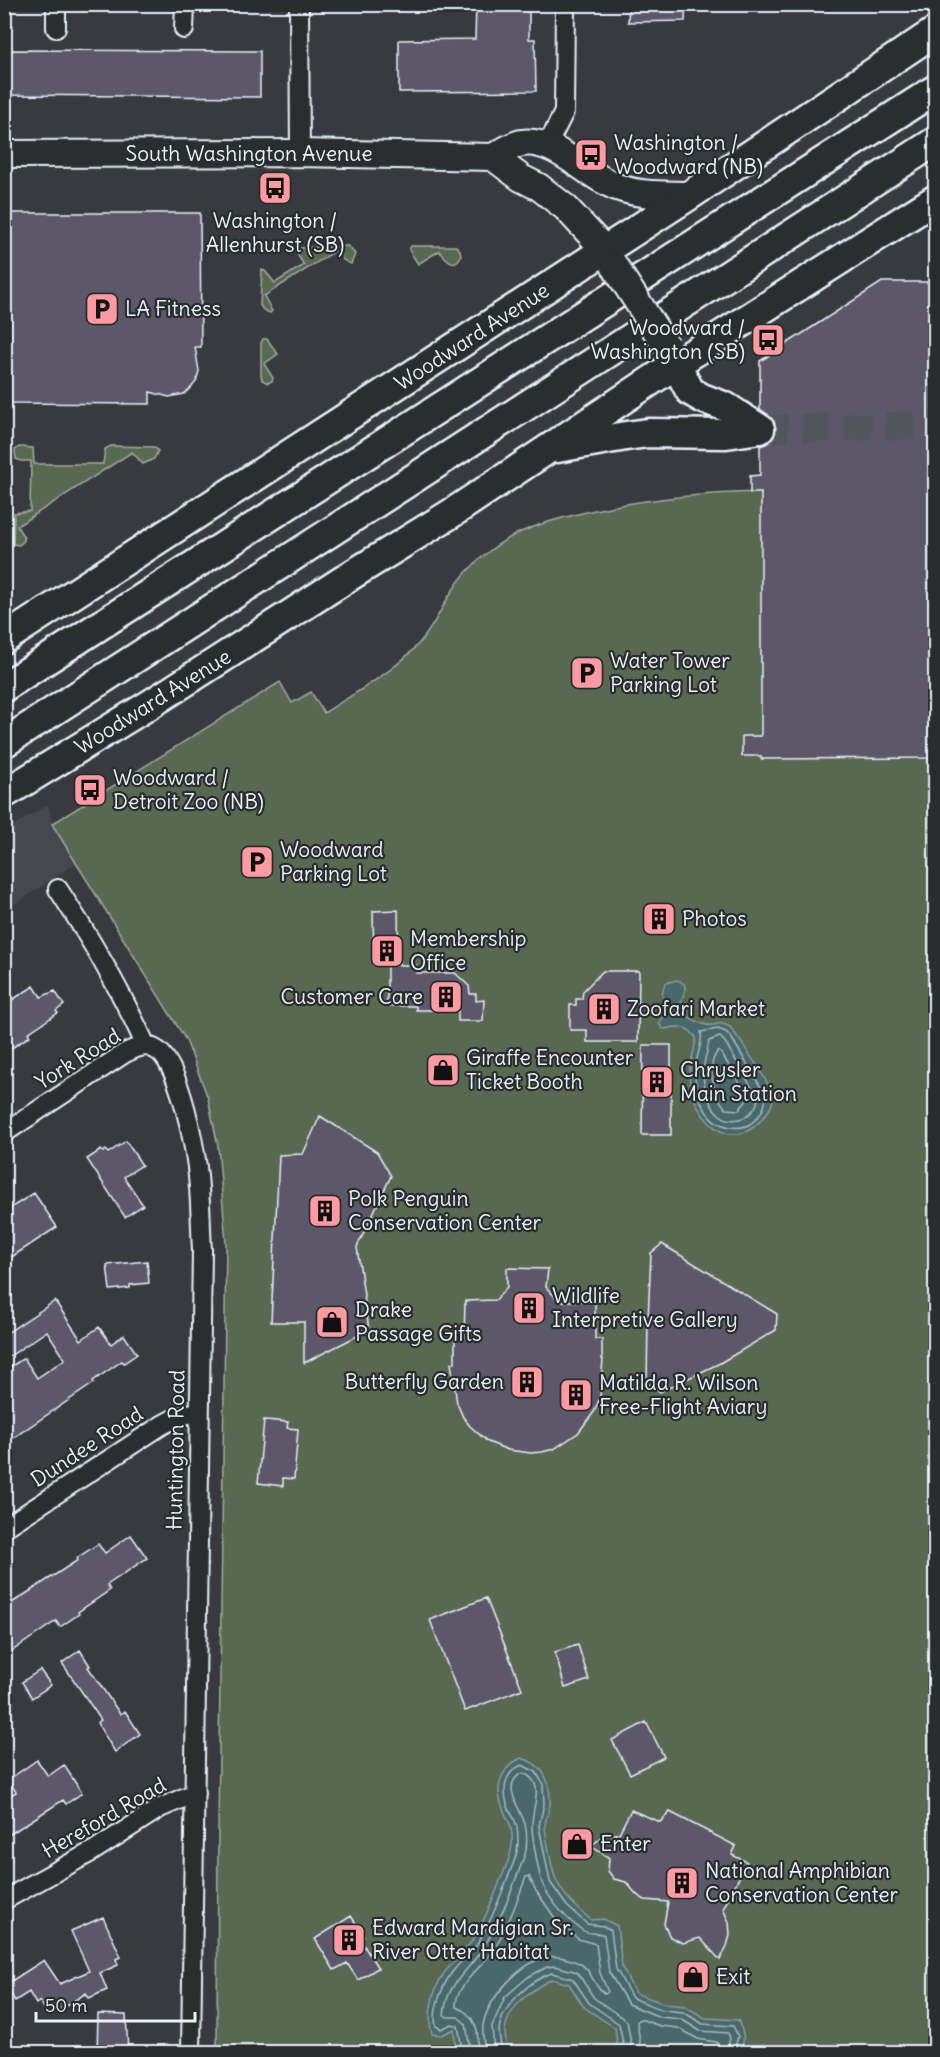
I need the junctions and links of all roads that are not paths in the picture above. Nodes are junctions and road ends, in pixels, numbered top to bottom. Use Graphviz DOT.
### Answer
graph roads {
  1 [pos="56,4"];
  2 [pos="185,4"];
  3 [pos="299,4"];
  4 [pos="565,4"];
  5 [pos="56,28"];
  6 [pos="184,29"];
  7 [pos="936,31"];
  8 [pos="905,50"];
  9 [pos="936,55"];
  10 [pos="936,89"];
  11 [pos="936,141"];
  12 [pos="547,146"];
  13 [pos="300,153"];
  14 [pos="4,154"];
  15 [pos="493,157"];
  16 [pos="690,195"];
  17 [pos="936,199"];
  18 [pos="610,259"];
  19 [pos="671,355"];
  20 [pos="546,450"];
  21 [pos="4,639"];
  22 [pos="4,687"];
  23 [pos="4,743"];
  24 [pos="4,794"];
  25 [pos="58,889"];
  26 [pos="146,1046"];
  27 [pos="4,1133"];
  28 [pos="198,1412"];
  29 [pos="4,1528"];
  30 [pos="195,1793"];
  31 [pos="4,1900"];
  32 [pos="191,2052"];
  1 -- 5 [label="street"];
  2 -- 6 [label="street"];
  3 -- 13 [label="street"];
  4 -- 12 [label="street"];
  7 -- 8 [label="main road, Woodward Avenue"];
  8 -- 9 [label="main road"];
  8 -- 16 [label="main road, Woodward Avenue"];
  10 -- 22 [label="main road, Woodward Avenue"];
  11 -- 23 [label="main road"];
  12 -- 15 [label="main road, South Washington Avenue"];
  12 -- 16 [label="main road, South Washington Avenue"];
  13 -- 14 [label="main road, South Washington Avenue"];
  13 -- 15 [label="main road, South Washington Avenue"];
  15 -- 18 [label="main road"];
  16 -- 18 [label="main road, Woodward Avenue"];
  17 -- 19 [label="main road, Woodward Avenue"];
  18 -- 19 [label="main road, bridge"];
  18 -- 21 [label="main road, Woodward Avenue"];
  19 -- 20 [label="main road, Woodward Avenue"];
  19 -- 20 [label="main road"];
  20 -- 24 [label="main road, Woodward Avenue"];
  25 -- 26 [label="street, Huntington Road"];
  26 -- 27 [label="street, York Road"];
  26 -- 28 [label="street, Huntington Road"];
  28 -- 29 [label="street, Dundee Road"];
  28 -- 30 [label="street, Huntington Road"];
  30 -- 31 [label="street, Hereford Road"];
  30 -- 32 [label="street, Huntington Road"];
}
